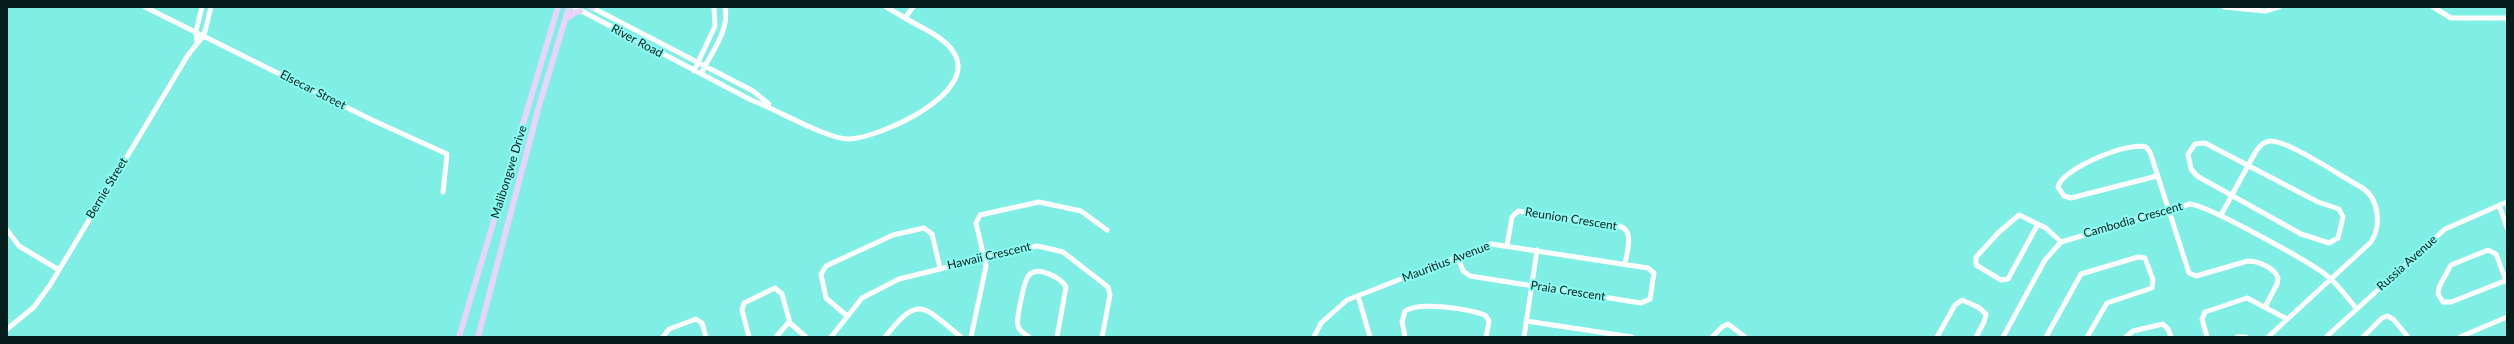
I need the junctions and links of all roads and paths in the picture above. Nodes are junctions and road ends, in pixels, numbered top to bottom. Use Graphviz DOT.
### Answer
graph roads {
  1 [pos="145,7"];
  2 [pos="202,7"];
  3 [pos="211,7"];
  4 [pos="553,7"];
  5 [pos="558,7"];
  6 [pos="569,7"];
  7 [pos="574,7"];
  8 [pos="592,7"];
  9 [pos="714,7"];
  10 [pos="725,7"];
  11 [pos="886,7"];
  12 [pos="913,7"];
  13 [pos="2224,7"];
  14 [pos="2279,7"];
  15 [pos="2433,7"];
  16 [pos="580,11"];
  17 [pos="905,18"];
  18 [pos="2507,18"];
  19 [pos="565,20"];
  20 [pos="554,23"];
  21 [pos="196,31"];
  22 [pos="204,35"];
  23 [pos="197,42"];
  24 [pos="697,63"];
  25 [pos="705,66"];
  26 [pos="694,71"];
  27 [pos="701,74"];
  28 [pos="772,107"];
  29 [pos="2248,165"];
  30 [pos="2157,176"];
  31 [pos="442,192"];
  32 [pos="2229,194"];
  33 [pos="2507,202"];
  34 [pos="2498,205"];
  35 [pos="2168,210"];
  36 [pos="2221,215"];
  37 [pos="2038,224"];
  38 [pos="2507,228"];
  39 [pos="7,230"];
  40 [pos="1107,230"];
  41 [pos="2061,242"];
  42 [pos="1507,245"];
  43 [pos="1537,250"];
  44 [pos="1458,257"];
  45 [pos="984,258"];
  46 [pos="1625,264"];
  47 [pos="1644,267"];
  48 [pos="940,268"];
  49 [pos="59,270"];
  50 [pos="2331,279"];
  51 [pos="2507,280"];
  52 [pos="1532,285"];
  53 [pos="1358,296"];
  54 [pos="2266,307"];
  55 [pos="2357,309"];
  56 [pos="847,316"];
  57 [pos="2507,318"];
  58 [pos="2287,319"];
  59 [pos="1526,321"];
  60 [pos="789,322"];
  61 [pos="8,328"];
  62 [pos="458,337"];
  63 [pos="478,337"];
  64 [pos="663,337"];
  65 [pos="706,337"];
  66 [pos="749,337"];
  67 [pos="776,337"];
  68 [pos="806,337"];
  69 [pos="831,337"];
  70 [pos="885,337"];
  71 [pos="961,337"];
  72 [pos="971,337"];
  73 [pos="1029,337"];
  74 [pos="1057,337"];
  75 [pos="1102,337"];
  76 [pos="1314,337"];
  77 [pos="1370,337"];
  78 [pos="1405,337"];
  79 [pos="1486,337"];
  80 [pos="1524,337"];
  81 [pos="1632,337"];
  82 [pos="1712,337"];
  83 [pos="1745,337"];
  84 [pos="1937,337"];
  85 [pos="1976,337"];
  86 [pos="2003,337"];
  87 [pos="2046,337"];
  88 [pos="2087,337"];
  89 [pos="2126,337"];
  90 [pos="2170,337"];
  91 [pos="2207,337"];
  92 [pos="2237,337"];
  93 [pos="2246,337"];
  94 [pos="2268,337"];
  95 [pos="2326,337"];
  96 [pos="2363,337"];
  97 [pos="2408,337"];
  98 [pos="2460,337"];
  1 -- 21 [label="street, Elsecar Street"];
  2 -- 21 [label="street"];
  3 -- 22 [label="street"];
  4 -- 20 [label="main road"];
  5 -- 20 [label="main road, Malibongwe Drive"];
  6 -- 19 [label="main road, Malibongwe Drive"];
  7 -- 16 [label="street, River Road"];
  8 -- 24 [label="street, River Road"];
  9 -- 24 [label="street"];
  10 -- 25 [label="street"];
  11 -- 17 [label="street"];
  12 -- 17 [label="street"];
  13 -- 14 [label="street"];
  15 -- 18 [label="street"];
  16 -- 19 [label="main road"];
  16 -- 26 [label="street, River Road"];
  17 -- 28 [label="street"];
  19 -- 63 [label="main road, Malibongwe Drive"];
  20 -- 62 [label="main road, Malibongwe Drive"];
  21 -- 22 [label="street, Elsecar Street"];
  21 -- 23 [label="street"];
  22 -- 23 [label="street, Bernie Street"];
  22 -- 31 [label="street, Elsecar Street"];
  23 -- 49 [label="street, Bernie Street"];
  24 -- 25 [label="street, River Road"];
  24 -- 26 [label="street"];
  25 -- 27 [label="street"];
  25 -- 28 [label="street, River Road"];
  26 -- 27 [label="street, River Road"];
  27 -- 28 [label="street, River Road"];
  29 -- 32 [label="street"];
  29 -- 32 [label="street"];
  29 -- 32 [label="street"];
  29 -- 50 [label="street"];
  30 -- 30 [label="street"];
  30 -- 35 [label="street"];
  32 -- 36 [label="street"];
  33 -- 34 [label="street, Russia Avenue"];
  34 -- 38 [label="street"];
  34 -- 55 [label="street, Russia Avenue"];
  35 -- 36 [label="street, Cambodia Crescent"];
  35 -- 41 [label="street, Cambodia Crescent"];
  35 -- 54 [label="street"];
  36 -- 50 [label="street, Cambodia Crescent"];
  37 -- 37 [label="street"];
  37 -- 41 [label="street"];
  39 -- 49 [label="street"];
  40 -- 45 [label="street"];
  41 -- 86 [label="street"];
  42 -- 43 [label="street, Mauritius Avenue"];
  42 -- 44 [label="street, Mauritius Avenue"];
  42 -- 46 [label="street, Reunion Crescent"];
  43 -- 46 [label="street, Mauritius Avenue"];
  43 -- 52 [label="street"];
  44 -- 52 [label="street, Praia Crescent"];
  44 -- 53 [label="street, Mauritius Avenue"];
  45 -- 48 [label="street, Hawaii Crescent"];
  45 -- 72 [label="street"];
  45 -- 75 [label="street, Hawaii Crescent"];
  46 -- 47 [label="street, Mauritius Avenue"];
  47 -- 52 [label="street, Praia Crescent"];
  48 -- 56 [label="street, Hawaii Crescent"];
  48 -- 56 [label="street"];
  49 -- 61 [label="street, Bernie Street"];
  50 -- 55 [label="street, Cambodia Crescent"];
  50 -- 58 [label="street"];
  51 -- 51 [label="street"];
  52 -- 59 [label="street"];
  53 -- 76 [label="street, Mauritius Avenue"];
  53 -- 77 [label="street"];
  54 -- 58 [label="street"];
  54 -- 91 [label="street"];
  55 -- 95 [label="street, Russia Avenue"];
  56 -- 69 [label="street, Hawaii Crescent"];
  57 -- 98 [label="street"];
  58 -- 94 [label="street"];
  59 -- 80 [label="street"];
  59 -- 81 [label="street"];
  60 -- 66 [label="street"];
  60 -- 67 [label="street"];
  60 -- 68 [label="street"];
  64 -- 65 [label="street"];
  70 -- 71 [label="street"];
  73 -- 74 [label="street"];
  78 -- 79 [label="street"];
  82 -- 83 [label="street"];
  84 -- 85 [label="street"];
  87 -- 88 [label="street"];
  89 -- 90 [label="street"];
  92 -- 93 [label="street"];
  96 -- 97 [label="street"];
}
